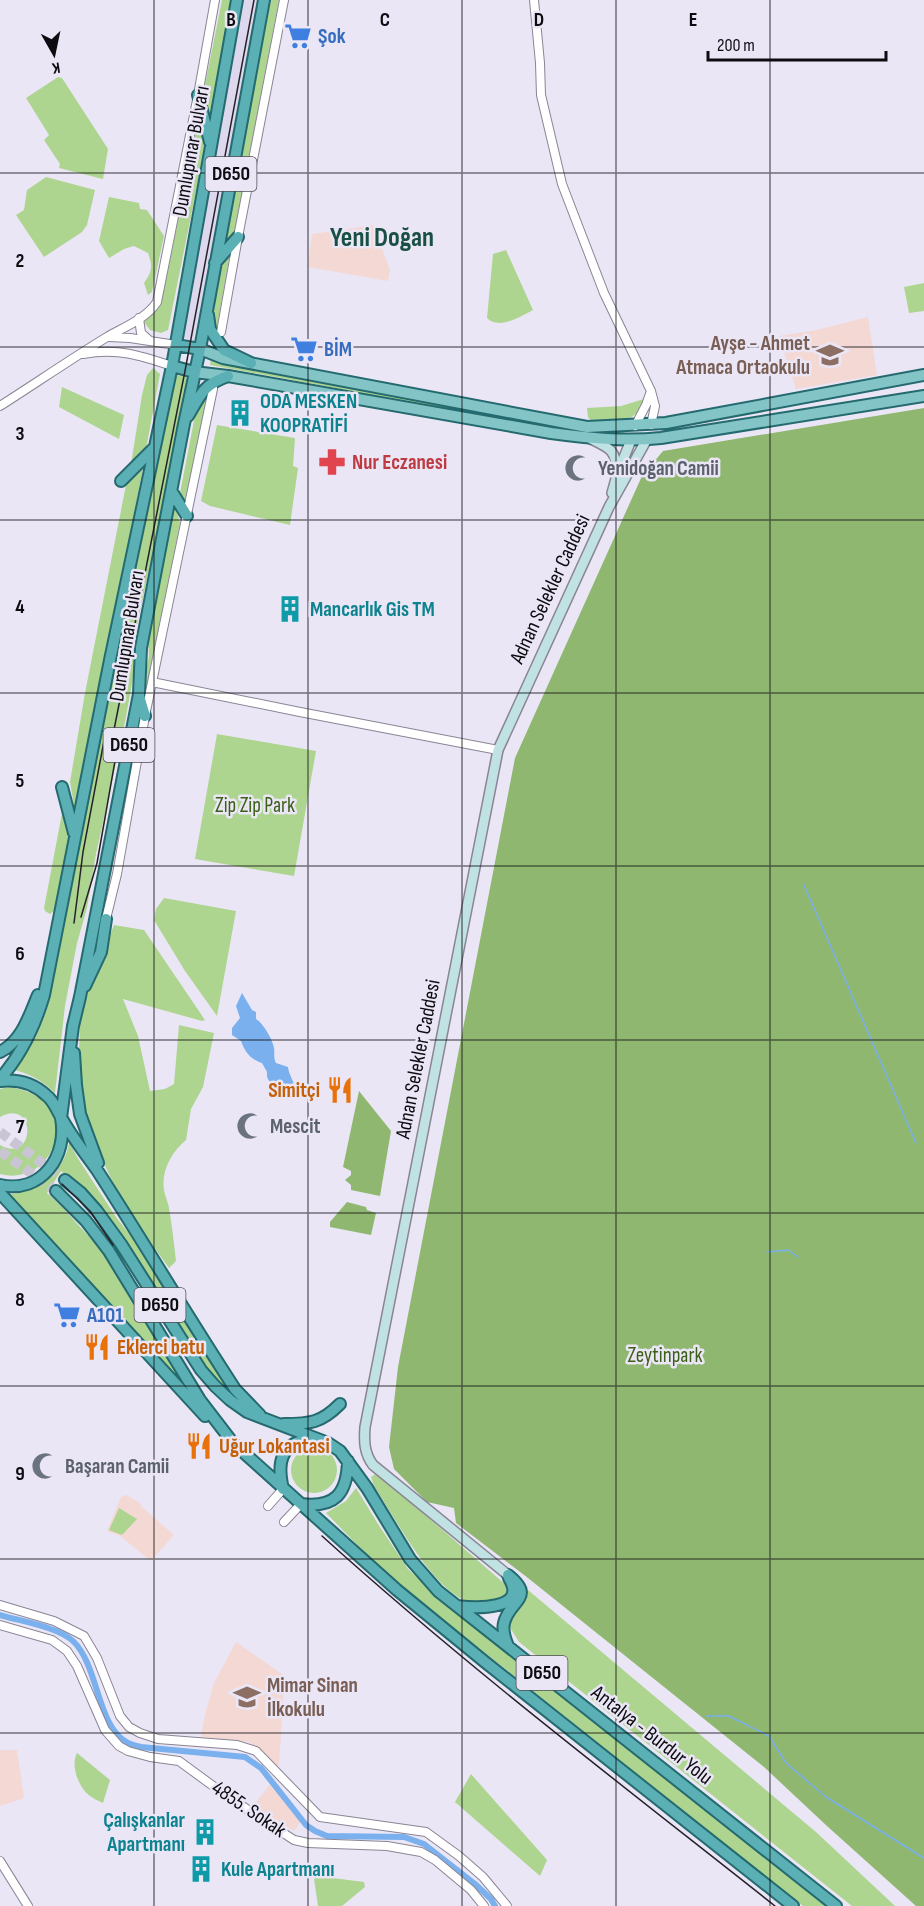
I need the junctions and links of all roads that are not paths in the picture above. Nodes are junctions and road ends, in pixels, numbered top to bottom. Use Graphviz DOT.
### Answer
graph roads {
  1 [pos="215,0"];
  2 [pos="237,0"];
  3 [pos="264,0"];
  4 [pos="284,0"];
  5 [pos="534,0"];
  6 [pos="198,95"];
  7 [pos="212,148"];
  8 [pos="238,237"];
  9 [pos="214,263"];
  10 [pos="207,305"];
  11 [pos="139,318"];
  12 [pos="221,332"];
  13 [pos="107,337"];
  14 [pos="150,341"];
  15 [pos="176,345"];
  16 [pos="200,349"];
  17 [pos="79,355"];
  18 [pos="251,363"];
  19 [pos="172,366"];
  20 [pos="194,372"];
  21 [pos="924,375"];
  22 [pos="228,376"];
  23 [pos="213,389"];
  24 [pos="651,391"];
  25 [pos="924,396"];
  26 [pos="0,406"];
  27 [pos="655,406"];
  28 [pos="671,422"];
  29 [pos="184,424"];
  30 [pos="651,425"];
  31 [pos="635,426"];
  32 [pos="589,438"];
  33 [pos="647,439"];
  34 [pos="631,440"];
  35 [pos="155,447"];
  36 [pos="617,475"];
  37 [pos="121,481"];
  38 [pos="172,492"];
  39 [pos="609,507"];
  40 [pos="188,516"];
  41 [pos="152,682"];
  42 [pos="139,694"];
  43 [pos="145,716"];
  44 [pos="498,750"];
  45 [pos="62,787"];
  46 [pos="75,836"];
  47 [pos="106,919"];
  48 [pos="47,975"];
  49 [pos="80,997"];
  50 [pos="73,1026"];
  51 [pos="0,1052"];
  52 [pos="0,1080"];
  53 [pos="61,1118"];
  54 [pos="65,1180"];
  55 [pos="105,1183"];
  56 [pos="0,1185"];
  57 [pos="56,1191"];
  58 [pos="0,1193"];
  59 [pos="0,1206"];
  60 [pos="20,1217"];
  61 [pos="340,1404"];
  62 [pos="269,1422"];
  63 [pos="314,1438"];
  64 [pos="233,1443"];
  65 [pos="348,1461"];
  66 [pos="283,1489"];
  67 [pos="301,1504"];
  68 [pos="268,1506"];
  69 [pos="284,1522"];
  70 [pos="508,1575"];
  71 [pos="0,1605"];
  72 [pos="457,1606"];
  73 [pos="0,1624"];
  74 [pos="508,1646"];
  75 [pos="0,1861"];
  76 [pos="28,1906"];
  77 [pos="484,1906"];
  78 [pos="507,1906"];
  79 [pos="793,1906"];
  80 [pos="836,1906"];
  1 -- 6 [label="street"];
  2 -- 7 [label="highway, Dumlupınar Bulvarı / D650"];
  3 -- 9 [label="highway, Dumlupınar Bulvarı / D650"];
  4 -- 8 [label="street"];
  5 -- 24 [label="street"];
  6 -- 7 [label="highway"];
  6 -- 11 [label="street"];
  7 -- 15 [label="highway, Dumlupınar Bulvarı / D650"];
  8 -- 9 [label="highway"];
  8 -- 12 [label="street"];
  9 -- 10 [label="highway, Dumlupınar Bulvarı / D650"];
  10 -- 16 [label="highway, Dumlupınar Bulvarı / D650"];
  10 -- 18 [label="highway"];
  11 -- 13 [label="street"];
  11 -- 14 [label="street"];
  13 -- 14 [label="street"];
  13 -- 17 [label="street"];
  14 -- 15 [label="street"];
  15 -- 16 [label="highway"];
  15 -- 19 [label="highway, Dumlupınar Bulvarı / D650"];
  16 -- 18 [label="main road"];
  16 -- 20 [label="highway, Dumlupınar Bulvarı / D650"];
  17 -- 19 [label="street"];
  17 -- 26 [label="street"];
  18 -- 31 [label="main road"];
  19 -- 20 [label="highway"];
  19 -- 35 [label="highway, Dumlupınar Bulvarı / D650"];
  20 -- 22 [label="main road"];
  20 -- 29 [label="highway, Dumlupınar Bulvarı / D650"];
  21 -- 28 [label="main road"];
  22 -- 29 [label="highway"];
  22 -- 32 [label="main road"];
  23 -- 40 [label="street"];
  24 -- 27 [label="street"];
  24 -- 31 [label="street"];
  25 -- 33 [label="main road"];
  27 -- 28 [label="street"];
  27 -- 30 [label="street"];
  28 -- 30 [label="main road"];
  29 -- 38 [label="highway, Dumlupınar Bulvarı / D650"];
  30 -- 31 [label="main road"];
  30 -- 33 [label="main road"];
  31 -- 34 [label="main road"];
  32 -- 34 [label="main road"];
  32 -- 36 [label="main road"];
  33 -- 34 [label="main road"];
  33 -- 39 [label="main road, Adnan Selekler Caddesi"];
  34 -- 36 [label="main road, Adnan Selekler Caddesi"];
  35 -- 37 [label="highway"];
  35 -- 46 [label="highway, Dumlupınar Bulvarı / D650"];
  36 -- 39 [label="main road, Adnan Selekler Caddesi"];
  38 -- 40 [label="highway"];
  38 -- 42 [label="highway, Dumlupınar Bulvarı / D650"];
  39 -- 44 [label="main road, Adnan Selekler Caddesi"];
  40 -- 41 [label="street"];
  41 -- 43 [label="street"];
  41 -- 44 [label="street"];
  42 -- 43 [label="highway"];
  42 -- 49 [label="highway, Dumlupınar Bulvarı / D650"];
  43 -- 47 [label="street"];
  44 -- 70 [label="main road, Adnan Selekler Caddesi"];
  45 -- 46 [label="highway"];
  46 -- 48 [label="highway, Dumlupınar Bulvarı / D650"];
  47 -- 49 [label="highway"];
  48 -- 51 [label="highway"];
  48 -- 52 [label="highway, Dumlupınar Bulvarı / D650"];
  49 -- 50 [label="highway, Dumlupınar Bulvarı / D650"];
  50 -- 53 [label="highway, Dumlupınar Bulvarı / D650"];
  50 -- 55 [label="highway"];
  52 -- 53 [label="highway"];
  53 -- 55 [label="highway"];
  53 -- 56 [label="highway, Dumlupınar Bulvarı"];
  54 -- 62 [label="highway, Antalya - Burdur Yolu / D650"];
  55 -- 62 [label="highway"];
  57 -- 64 [label="highway, D650"];
  58 -- 60 [label="highway"];
  59 -- 60 [label="highway"];
  60 -- 64 [label="highway"];
  61 -- 62 [label="highway"];
  62 -- 63 [label="highway, Antalya - Burdur Yolu / D650"];
  63 -- 65 [label="highway, Antalya - Burdur Yolu / D650"];
  63 -- 66 [label="highway"];
  64 -- 66 [label="highway, D650"];
  65 -- 67 [label="highway"];
  65 -- 72 [label="highway, Antalya - Burdur Yolu / D650"];
  66 -- 67 [label="highway, D650"];
  66 -- 68 [label="street"];
  67 -- 69 [label="street"];
  67 -- 79 [label="highway, D650"];
  70 -- 72 [label="highway"];
  70 -- 74 [label="highway"];
  71 -- 78 [label="street"];
  72 -- 74 [label="highway, Antalya - Burdur Yolu / D650"];
  73 -- 77 [label="street, 4855. Sokak"];
  74 -- 80 [label="highway, Antalya - Burdur Yolu / D650"];
  75 -- 76 [label="street"];
}
